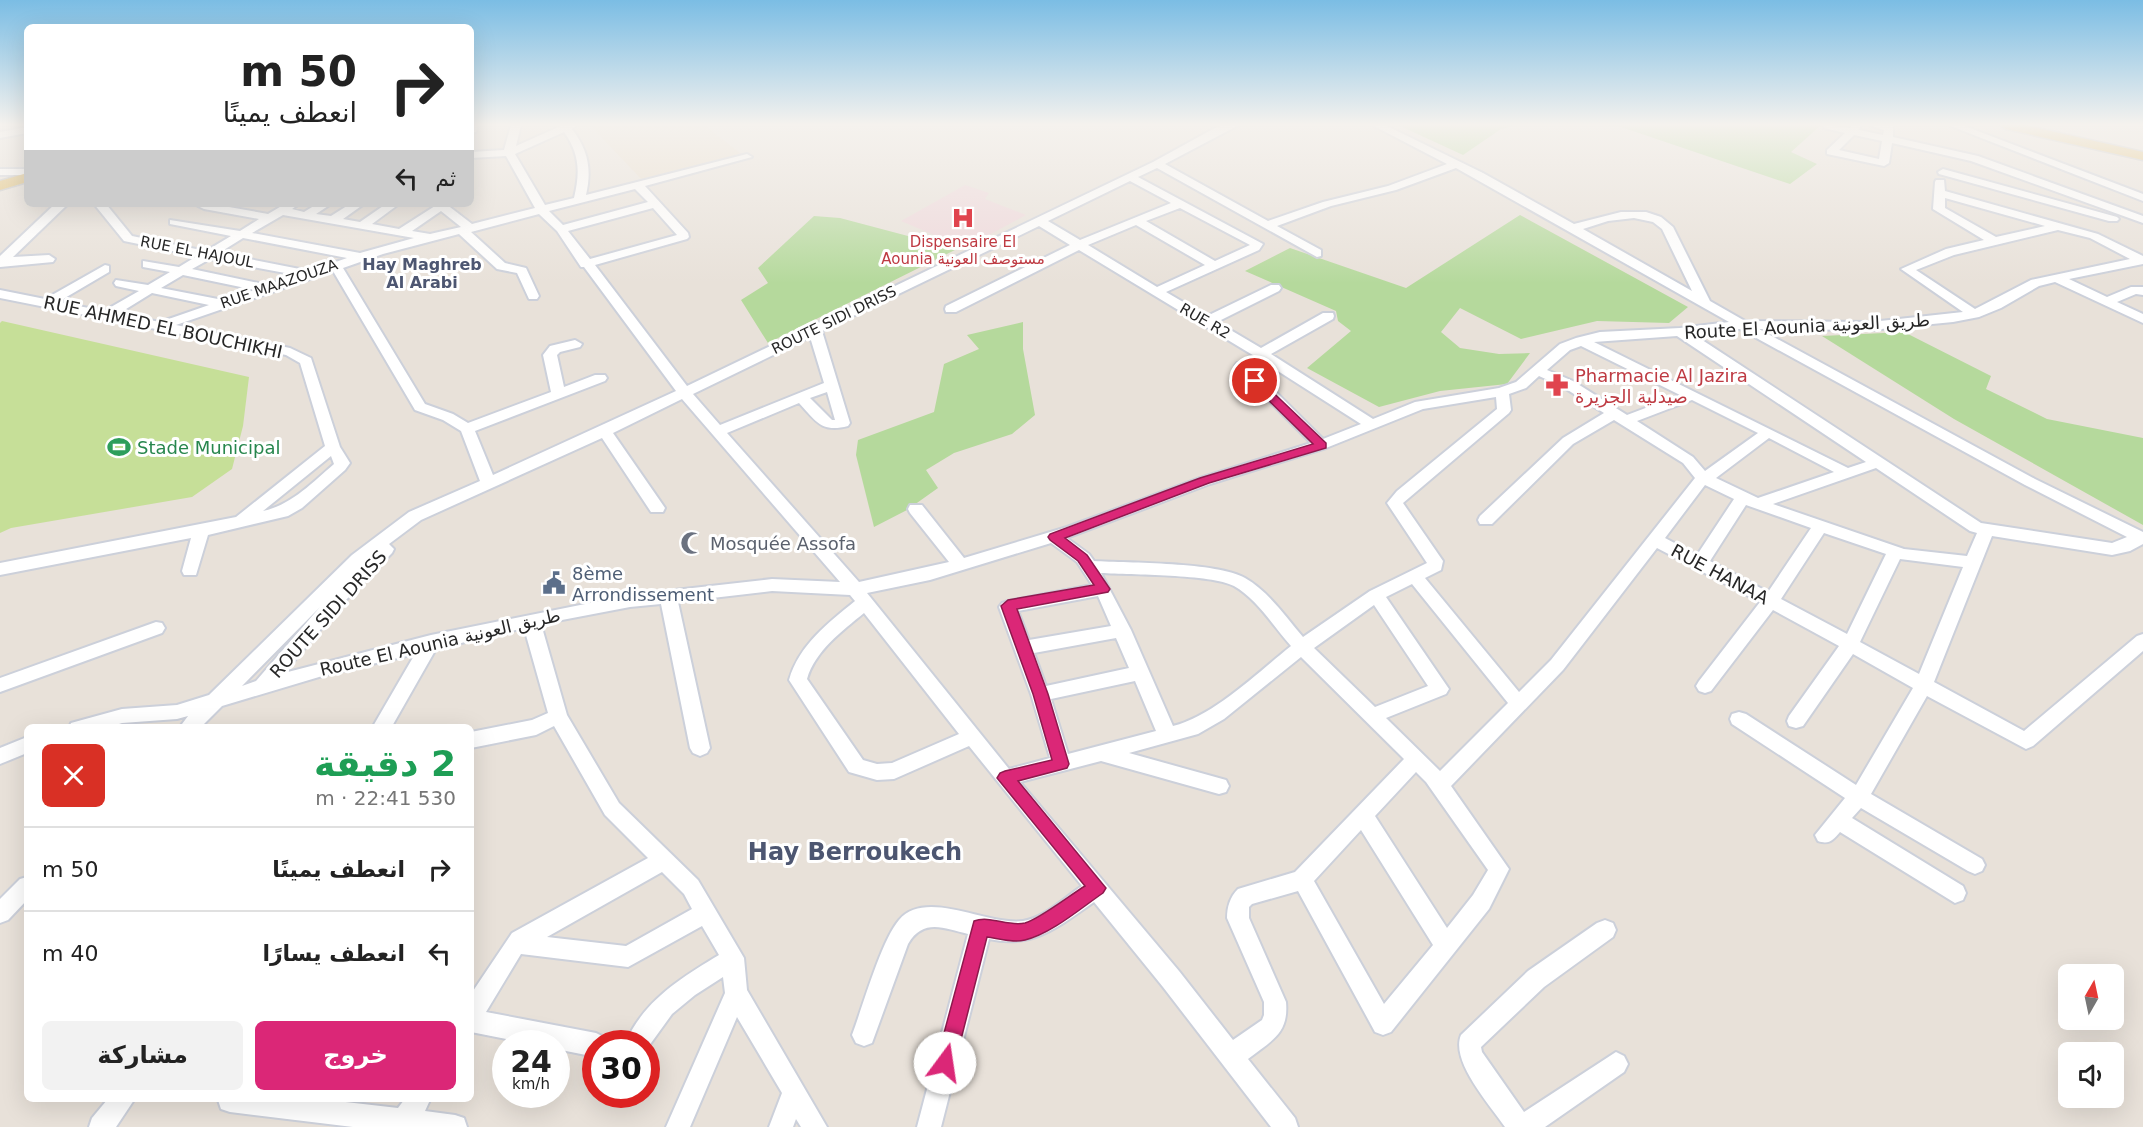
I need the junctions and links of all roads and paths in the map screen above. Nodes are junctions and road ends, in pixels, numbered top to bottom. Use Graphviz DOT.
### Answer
graph roads {
  1 [pos="19,178"];
  2 [pos="523,178"];
  3 [pos="584,178"];
  4 [pos="667,178"];
  5 [pos="1129,178"];
  6 [pos="1131,178"];
  7 [pos="1182,178"];
  8 [pos="1420,178"];
  9 [pos="1480,178"];
  10 [pos="1942,178"];
  11 [pos="1964,178"];
  12 [pos="2029,178"];
  13 [pos="2083,178"];
  14 [pos="638,185"];
  15 [pos="0,186"];
  16 [pos="1940,193"];
  17 [pos="2143,198"];
  18 [pos="579,199"];
  19 [pos="1180,203"];
  20 [pos="655,204"];
  21 [pos="59,207"];
  22 [pos="102,207"];
  23 [pos="210,207"];
  24 [pos="288,207"];
  25 [pos="320,207"];
  26 [pos="353,207"];
  27 [pos="389,207"];
  28 [pos="438,207"];
  29 [pos="443,207"];
  30 [pos="542,210"];
  31 [pos="282,211"];
  32 [pos="306,215"];
  33 [pos="271,218"];
  34 [pos="2137,218"];
  35 [pos="333,220"];
  36 [pos="1039,220"];
  37 [pos="1137,221"];
  38 [pos="174,222"];
  39 [pos="363,225"];
  40 [pos="1268,225"];
  41 [pos="2059,226"];
  42 [pos="561,229"];
  43 [pos="1572,229"];
  44 [pos="467,230"];
  45 [pos="402,232"];
  46 [pos="242,235"];
  47 [pos="431,238"];
  48 [pos="1992,240"];
  49 [pos="1080,245"];
  50 [pos="1317,253"];
  51 [pos="208,255"];
  52 [pos="358,257"];
  53 [pos="49,259"];
  54 [pos="2142,260"];
  55 [pos="1,261"];
  56 [pos="147,264"];
  57 [pos="585,264"];
  58 [pos="335,265"];
  59 [pos="1215,266"];
  60 [pos="105,268"];
  61 [pos="182,271"];
  62 [pos="309,274"];
  63 [pos="2055,278"];
  64 [pos="120,283"];
  65 [pos="267,288"];
  66 [pos="1275,288"];
  67 [pos="151,289"];
  68 [pos="2143,291"];
  69 [pos="1156,292"];
  70 [pos="0,294"];
  71 [pos="533,296"];
  72 [pos="2107,302"];
  73 [pos="47,303"];
  74 [pos="223,304"];
  75 [pos="1706,306"];
  76 [pos="951,309"];
  77 [pos="108,314"];
  78 [pos="1974,314"];
  79 [pos="1328,316"];
  80 [pos="2143,319"];
  81 [pos="1206,322"];
  82 [pos="161,326"];
  83 [pos="1740,326"];
  84 [pos="815,330"];
  85 [pos="1680,332"];
  86 [pos="1581,340"];
  87 [pos="575,344"];
  88 [pos="1261,354"];
  89 [pos="1242,366"];
  90 [pos="1539,370"];
  91 [pos="600,378"];
  92 [pos="831,385"];
  93 [pos="684,392"];
  94 [pos="1502,392"];
  95 [pos="558,394"];
  96 [pos="1693,395"];
  97 [pos="801,397"];
  98 [pos="1620,417"];
  99 [pos="1371,424"];
  100 [pos="467,429"];
  101 [pos="605,431"];
  102 [pos="718,431"];
  103 [pos="1768,432"];
  104 [pos="1321,445"];
  105 [pos="333,447"];
  106 [pos="1877,464"];
  107 [pos="1847,473"];
  108 [pos="1703,478"];
  109 [pos="489,484"];
  110 [pos="1750,501"];
  111 [pos="657,508"];
  112 [pos="432,509"];
  113 [pos="916,509"];
  114 [pos="1486,519"];
  115 [pos="240,521"];
  116 [pos="1820,527"];
  117 [pos="1986,530"];
  118 [pos="201,531"];
  119 [pos="1054,537"];
  120 [pos="2141,538"];
  121 [pos="1656,540"];
  122 [pos="1896,552"];
  123 [pos="1700,562"];
  124 [pos="1973,562"];
  125 [pos="960,565"];
  126 [pos="1091,567"];
  127 [pos="0,569"];
  128 [pos="190,571"];
  129 [pos="1415,577"];
  130 [pos="1103,589"];
  131 [pos="1376,595"];
  132 [pos="668,596"];
  133 [pos="860,596"];
  134 [pos="1771,600"];
  135 [pos="531,620"];
  136 [pos="156,628"];
  137 [pos="1122,630"];
  138 [pos="2143,641"];
  139 [pos="430,642"];
  140 [pos="1851,643"];
  141 [pos="298,646"];
  142 [pos="1302,647"];
  143 [pos="1023,648"];
  144 [pos="322,669"];
  145 [pos="1140,673"];
  146 [pos="0,685"];
  147 [pos="1923,686"];
  148 [pos="1705,687"];
  149 [pos="261,688"];
  150 [pos="1040,694"];
  151 [pos="214,701"];
  152 [pos="1518,703"];
  153 [pos="558,716"];
  154 [pos="1372,716"];
  155 [pos="1739,719"];
  156 [pos="1796,721"];
  157 [pos="93,724"];
  158 [pos="192,724"];
  159 [pos="383,724"];
  160 [pos="972,736"];
  161 [pos="1168,736"];
  162 [pos="474,739"];
  163 [pos="24,746"];
  164 [pos="700,748"];
  165 [pos="1102,753"];
  166 [pos="0,756"];
  167 [pos="1416,759"];
  168 [pos="1061,764"];
  169 [pos="1005,778"];
  170 [pos="1440,784"];
  171 [pos="1219,786"];
  172 [pos="1858,797"];
  173 [pos="1364,815"];
  174 [pos="664,860"];
  175 [pos="1975,865"];
  176 [pos="1302,879"];
  177 [pos="1097,888"];
  178 [pos="24,889"];
  179 [pos="1955,893"];
  180 [pos="706,912"];
  181 [pos="0,913"];
  182 [pos="981,927"];
  183 [pos="1605,930"];
  184 [pos="517,943"];
  185 [pos="1446,946"];
  186 [pos="733,958"];
  187 [pos="736,993"];
  188 [pos="474,1010"];
  189 [pos="474,1022"];
  190 [pos="647,1030"];
  191 [pos="864,1035"];
  192 [pos="582,1042"];
  193 [pos="1230,1057"];
  194 [pos="1616,1064"];
  195 [pos="794,1093"];
  196 [pos="120,1102"];
  197 [pos="268,1102"];
  198 [pos="417,1102"];
  199 [pos="307,1104"];
  200 [pos="404,1121"];
  201 [pos="101,1127"];
  202 [pos="449,1127"];
  203 [pos="678,1127"];
  204 [pos="781,1127"];
  205 [pos="815,1127"];
  206 [pos="929,1127"];
  207 [pos="1286,1127"];
  208 [pos="1522,1127"];
  1 -- 15 [label="main road"];
  2 -- 30 [label="street"];
  3 -- 18 [label="street"];
  4 -- 14 [label="street, RUE MAAZOUZA"];
  5 -- 36 [label="street, ROUTE SIDI DRISS"];
  6 -- 19 [label="street"];
  7 -- 40 [label="street"];
  8 -- 40 [label="street"];
  9 -- 43 [label="street"];
  10 -- 16 [label="street"];
  11 -- 34 [label="street"];
  12 -- 34 [label="street"];
  13 -- 17 [label="street"];
  14 -- 18 [label="street, RUE MAAZOUZA"];
  14 -- 20 [label="street"];
  16 -- 41 [label="street"];
  16 -- 48 [label="street"];
  18 -- 30 [label="street, RUE MAAZOUZA"];
  19 -- 37 [label="street"];
  19 -- 59 [label="street"];
  20 -- 42 [label="street"];
  20 -- 57 [label="street"];
  21 -- 55 [label="street"];
  22 -- 51 [label="street, RUE EL HAJOUL"];
  23 -- 33 [label="street"];
  24 -- 31 [label="street"];
  25 -- 32 [label="street"];
  26 -- 35 [label="street"];
  27 -- 39 [label="street"];
  28 -- 45 [label="street"];
  29 -- 44 [label="street"];
  30 -- 42 [label="street"];
  30 -- 44 [label="street, RUE MAAZOUZA"];
  31 -- 32 [label="street"];
  31 -- 33 [label="street"];
  32 -- 35 [label="street"];
  33 -- 46 [label="street"];
  35 -- 39 [label="street"];
  36 -- 49 [label="street, RUE R2"];
  36 -- 84 [label="street, ROUTE SIDI DRISS"];
  37 -- 49 [label="street"];
  37 -- 59 [label="street"];
  38 -- 46 [label="street"];
  39 -- 45 [label="street"];
  40 -- 50 [label="street"];
  41 -- 48 [label="street"];
  41 -- 54 [label="street"];
  42 -- 57 [label="street"];
  43 -- 75 [label="street"];
  43 -- 75 [label="street"];
  44 -- 47 [label="street, RUE MAAZOUZA"];
  44 -- 71 [label="street"];
  45 -- 47 [label="street"];
  46 -- 51 [label="street"];
  46 -- 52 [label="street"];
  47 -- 52 [label="street, RUE MAAZOUZA"];
  48 -- 78 [label="street"];
  49 -- 69 [label="street, RUE R2"];
  49 -- 76 [label="street"];
  51 -- 61 [label="street"];
  51 -- 62 [label="street, RUE EL HAJOUL"];
  52 -- 58 [label="street, RUE MAAZOUZA"];
  53 -- 55 [label="street"];
  54 -- 63 [label="street, Route El Aounia طريق العونية"];
  56 -- 61 [label="street"];
  57 -- 93 [label="street"];
  58 -- 62 [label="street, RUE MAAZOUZA"];
  58 -- 100 [label="street"];
  59 -- 69 [label="street"];
  60 -- 73 [label="street"];
  61 -- 65 [label="street"];
  61 -- 67 [label="street"];
  62 -- 65 [label="street, RUE MAAZOUZA"];
  63 -- 72 [label="street"];
  63 -- 78 [label="street, Route El Aounia طريق العونية"];
  64 -- 67 [label="street"];
  65 -- 74 [label="street, RUE MAAZOUZA"];
  66 -- 81 [label="street"];
  67 -- 74 [label="street"];
  67 -- 77 [label="street"];
  68 -- 72 [label="street"];
  69 -- 81 [label="street, RUE R2"];
  70 -- 73 [label="street, RUE AHMED EL BOUCHIKHI"];
  72 -- 80 [label="street"];
  73 -- 77 [label="street, RUE AHMED EL BOUCHIKHI"];
  74 -- 82 [label="street, RUE MAAZOUZA"];
  75 -- 83 [label="street"];
  77 -- 82 [label="street, RUE AHMED EL BOUCHIKHI"];
  78 -- 83 [label="street, Route El Aounia طريق العونية"];
  79 -- 88 [label="street"];
  81 -- 88 [label="street, RUE R2"];
  82 -- 105 [label="street, RUE AHMED EL BOUCHIKHI"];
  83 -- 85 [label="street, Route El Aounia طريق العونية"];
  83 -- 120 [label="street"];
  84 -- 92 [label="street"];
  84 -- 93 [label="street, ROUTE SIDI DRISS"];
  85 -- 86 [label="street, Route El Aounia طريق العونية"];
  85 -- 106 [label="street"];
  86 -- 90 [label="street, Route El Aounia طريق العونية"];
  86 -- 96 [label="street"];
  87 -- 95 [label="street"];
  88 -- 99 [label="street, RUE R2"];
  89 -- 104 [label="street"];
  90 -- 94 [label="street, Route El Aounia طريق العونية"];
  90 -- 98 [label="street"];
  91 -- 95 [label="street"];
  92 -- 97 [label="street"];
  92 -- 97 [label="street"];
  93 -- 101 [label="street, ROUTE SIDI DRISS"];
  93 -- 102 [label="street"];
  94 -- 99 [label="street, Route El Aounia طريق العونية"];
  94 -- 129 [label="street"];
  95 -- 100 [label="street"];
  96 -- 98 [label="street"];
  96 -- 103 [label="street"];
  97 -- 102 [label="street"];
  98 -- 108 [label="street"];
  98 -- 114 [label="street"];
  99 -- 104 [label="street, Route El Aounia طريق العونية"];
  100 -- 109 [label="street"];
  101 -- 109 [label="street, ROUTE SIDI DRISS"];
  101 -- 111 [label="street"];
  102 -- 133 [label="street"];
  103 -- 107 [label="street"];
  103 -- 108 [label="street"];
  104 -- 119 [label="street, Route El Aounia طريق العونية"];
  105 -- 115 [label="street, RUE AHMED EL BOUCHIKHI"];
  105 -- 115 [label="street, RUE AHMED EL BOUCHIKHI"];
  106 -- 107 [label="street"];
  106 -- 117 [label="street"];
  107 -- 110 [label="street"];
  108 -- 110 [label="street"];
  108 -- 121 [label="street, RUE HANAA"];
  109 -- 112 [label="street, ROUTE SIDI DRISS"];
  110 -- 116 [label="street"];
  110 -- 123 [label="street"];
  112 -- 141 [label="street, ROUTE SIDI DRISS"];
  112 -- 151 [label="street, ROUTE SIDI DRISS"];
  113 -- 125 [label="street"];
  115 -- 118 [label="street, RUE AHMED EL BOUCHIKHI"];
  116 -- 122 [label="street"];
  116 -- 134 [label="street"];
  117 -- 120 [label="street"];
  117 -- 124 [label="street"];
  118 -- 127 [label="street, RUE AHMED EL BOUCHIKHI"];
  118 -- 128 [label="street"];
  119 -- 125 [label="street, Route El Aounia طريق العونية"];
  119 -- 126 [label="street"];
  121 -- 123 [label="street, RUE HANAA"];
  121 -- 152 [label="street"];
  122 -- 124 [label="street"];
  122 -- 140 [label="street"];
  123 -- 134 [label="street, RUE HANAA"];
  124 -- 147 [label="street"];
  125 -- 133 [label="street, Route El Aounia طريق العونية"];
  126 -- 130 [label="street"];
  126 -- 142 [label="street"];
  129 -- 131 [label="street"];
  129 -- 152 [label="street"];
  130 -- 137 [label="street"];
  130 -- 143 [label="street"];
  131 -- 142 [label="street"];
  131 -- 154 [label="street"];
  132 -- 133 [label="street, Route El Aounia طريق العونية"];
  132 -- 135 [label="street, Route El Aounia طريق العونية"];
  132 -- 164 [label="street"];
  133 -- 160 [label="street"];
  133 -- 160 [label="street"];
  134 -- 140 [label="street, RUE HANAA"];
  134 -- 148 [label="street"];
  135 -- 139 [label="street, Route El Aounia طريق العونية"];
  135 -- 153 [label="street"];
  136 -- 146 [label="street"];
  137 -- 143 [label="street"];
  137 -- 145 [label="street"];
  138 -- 147 [label="street, RUE HANAA"];
  139 -- 144 [label="street, Route El Aounia طريق العونية"];
  139 -- 159 [label="street"];
  140 -- 147 [label="street, RUE HANAA"];
  140 -- 156 [label="street"];
  141 -- 144 [label="street"];
  141 -- 149 [label="street, ROUTE SIDI DRISS"];
  142 -- 154 [label="street"];
  142 -- 161 [label="street"];
  143 -- 150 [label="street"];
  144 -- 149 [label="street, Route El Aounia طريق العونية"];
  145 -- 150 [label="street"];
  145 -- 161 [label="street"];
  147 -- 172 [label="street"];
  149 -- 151 [label="street, ROUTE SIDI DRISS"];
  150 -- 168 [label="street"];
  151 -- 157 [label="street, ROUTE SIDI DRISS"];
  151 -- 158 [label="street"];
  152 -- 170 [label="street"];
  153 -- 162 [label="street"];
  153 -- 174 [label="street"];
  154 -- 167 [label="street"];
  155 -- 172 [label="street"];
  160 -- 169 [label="street"];
  161 -- 165 [label="street"];
  163 -- 166 [label="street"];
  165 -- 168 [label="street"];
  165 -- 171 [label="street"];
  167 -- 170 [label="street"];
  167 -- 173 [label="street"];
  168 -- 169 [label="street"];
  169 -- 177 [label="street"];
  170 -- 185 [label="street"];
  172 -- 175 [label="street"];
  172 -- 179 [label="street"];
  173 -- 176 [label="street"];
  173 -- 185 [label="street"];
  174 -- 180 [label="street"];
  174 -- 184 [label="street"];
  176 -- 185 [label="street"];
  176 -- 193 [label="street"];
  177 -- 182 [label="street"];
  177 -- 193 [label="street"];
  178 -- 181 [label="street"];
  180 -- 184 [label="street"];
  180 -- 186 [label="street"];
  182 -- 191 [label="street"];
  182 -- 206 [label="street"];
  183 -- 208 [label="street"];
  184 -- 188 [label="street"];
  186 -- 187 [label="street"];
  186 -- 190 [label="street"];
  187 -- 195 [label="street"];
  187 -- 203 [label="street"];
  189 -- 192 [label="street"];
  193 -- 207 [label="street"];
  194 -- 208 [label="street"];
  195 -- 204 [label="street"];
  195 -- 205 [label="street"];
  196 -- 201 [label="street"];
  197 -- 199 [label="street"];
  198 -- 200 [label="street"];
  199 -- 200 [label="street"];
  200 -- 202 [label="street"];
}
